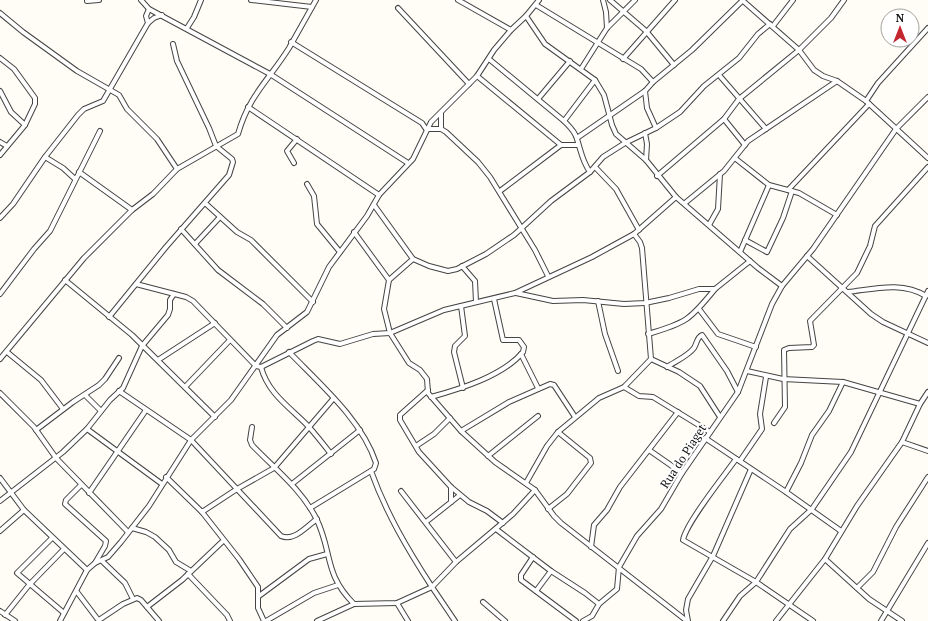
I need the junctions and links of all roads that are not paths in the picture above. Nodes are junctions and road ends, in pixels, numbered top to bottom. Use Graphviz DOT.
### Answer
graph roads {
  1 [pos="99,0"];
  2 [pos="141,0"];
  3 [pos="201,0"];
  4 [pos="251,0"];
  5 [pos="316,0"];
  6 [pos="458,0"];
  7 [pos="539,0"];
  8 [pos="603,0"];
  9 [pos="610,0"];
  10 [pos="635,0"];
  11 [pos="675,0"];
  12 [pos="742,0"];
  13 [pos="793,0"];
  14 [pos="844,0"];
  15 [pos="87,1"];
  16 [pos="536,5"];
  17 [pos="312,7"];
  18 [pos="398,8"];
  19 [pos="149,9"];
  20 [pos="624,11"];
  21 [pos="0,13"];
  22 [pos="162,15"];
  23 [pos="526,16"];
  24 [pos="148,23"];
  25 [pos="771,25"];
  26 [pos="187,28"];
  27 [pos="607,28"];
  28 [pos="928,28"];
  29 [pos="511,30"];
  30 [pos="646,31"];
  31 [pos="291,42"];
  32 [pos="173,44"];
  33 [pos="598,44"];
  34 [pos="799,50"];
  35 [pos="0,58"];
  36 [pos="489,59"];
  37 [pos="623,59"];
  38 [pos="570,61"];
  39 [pos="674,65"];
  40 [pos="581,69"];
  41 [pos="270,74"];
  42 [pos="720,75"];
  43 [pos="477,76"];
  44 [pos="595,80"];
  45 [pos="838,80"];
  46 [pos="653,82"];
  47 [pos="469,84"];
  48 [pos="110,89"];
  49 [pos="0,91"];
  50 [pos="646,91"];
  51 [pos="928,97"];
  52 [pos="739,99"];
  53 [pos="538,100"];
  54 [pos="867,103"];
  55 [pos="248,107"];
  56 [pos="441,113"];
  57 [pos="610,117"];
  58 [pos="724,118"];
  59 [pos="564,121"];
  60 [pos="431,122"];
  61 [pos="422,123"];
  62 [pos="25,125"];
  63 [pos="656,128"];
  64 [pos="766,128"];
  65 [pos="426,129"];
  66 [pos="441,129"];
  67 [pos="896,129"];
  68 [pos="100,131"];
  69 [pos="645,133"];
  70 [pos="577,138"];
  71 [pos="297,139"];
  72 [pos="0,142"];
  73 [pos="625,143"];
  74 [pos="561,144"];
  75 [pos="745,144"];
  76 [pos="578,145"];
  77 [pos="7,146"];
  78 [pos="216,146"];
  79 [pos="0,155"];
  80 [pos="45,157"];
  81 [pos="928,158"];
  82 [pos="736,159"];
  83 [pos="646,160"];
  84 [pos="294,163"];
  85 [pos="408,163"];
  86 [pos="595,167"];
  87 [pos="928,167"];
  88 [pos="177,169"];
  89 [pos="79,172"];
  90 [pos="590,172"];
  91 [pos="720,174"];
  92 [pos="657,176"];
  93 [pos="75,179"];
  94 [pos="307,184"];
  95 [pos="769,185"];
  96 [pos="500,191"];
  97 [pos="790,191"];
  98 [pos="379,195"];
  99 [pos="676,197"];
  100 [pos="205,203"];
  101 [pos="685,203"];
  102 [pos="374,205"];
  103 [pos="132,210"];
  104 [pos="837,215"];
  105 [pos="220,217"];
  106 [pos="0,218"];
  107 [pos="709,225"];
  108 [pos="181,228"];
  109 [pos="520,228"];
  110 [pos="639,230"];
  111 [pos="354,232"];
  112 [pos="634,234"];
  113 [pos="745,240"];
  114 [pos="195,244"];
  115 [pos="340,252"];
  116 [pos="740,252"];
  117 [pos="807,256"];
  118 [pos="413,258"];
  119 [pos="750,261"];
  120 [pos="462,266"];
  121 [pos="548,276"];
  122 [pos="65,280"];
  123 [pos="389,280"];
  124 [pos="136,284"];
  125 [pos="782,286"];
  126 [pos="844,288"];
  127 [pos="715,289"];
  128 [pos="928,291"];
  129 [pos="848,292"];
  130 [pos="515,293"];
  131 [pos="0,294"];
  132 [pos="174,294"];
  133 [pos="926,296"];
  134 [pos="494,298"];
  135 [pos="598,301"];
  136 [pos="312,302"];
  137 [pos="476,302"];
  138 [pos="645,303"];
  139 [pos="461,306"];
  140 [pos="699,309"];
  141 [pos="109,317"];
  142 [pos="216,324"];
  143 [pos="287,328"];
  144 [pos="390,332"];
  145 [pos="908,333"];
  146 [pos="648,334"];
  147 [pos="230,340"];
  148 [pos="928,343"];
  149 [pos="142,346"];
  150 [pos="756,347"];
  151 [pos="7,352"];
  152 [pos="290,352"];
  153 [pos="521,354"];
  154 [pos="120,358"];
  155 [pos="0,359"];
  156 [pos="651,359"];
  157 [pos="158,360"];
  158 [pos="256,366"];
  159 [pos="261,367"];
  160 [pos="667,367"];
  161 [pos="618,371"];
  162 [pos="747,371"];
  163 [pos="766,377"];
  164 [pos="783,379"];
  165 [pos="843,382"];
  166 [pos="186,386"];
  167 [pos="624,387"];
  168 [pos="463,388"];
  169 [pos="538,388"];
  170 [pos="428,390"];
  171 [pos="119,391"];
  172 [pos="738,392"];
  173 [pos="928,392"];
  174 [pos="0,393"];
  175 [pos="880,393"];
  176 [pos="84,395"];
  177 [pos="431,397"];
  178 [pos="333,399"];
  179 [pos="920,404"];
  180 [pos="63,409"];
  181 [pos="146,410"];
  182 [pos="101,411"];
  183 [pos="678,412"];
  184 [pos="538,416"];
  185 [pos="215,417"];
  186 [pos="575,417"];
  187 [pos="720,417"];
  188 [pos="450,418"];
  189 [pos="774,423"];
  190 [pos="252,427"];
  191 [pos="310,428"];
  192 [pos="87,429"];
  193 [pos="36,430"];
  194 [pos="360,430"];
  195 [pos="462,431"];
  196 [pos="558,432"];
  197 [pos="710,432"];
  198 [pos="705,438"];
  199 [pos="191,440"];
  200 [pos="902,442"];
  201 [pos="416,446"];
  202 [pos="649,450"];
  203 [pos="928,451"];
  204 [pos="118,452"];
  205 [pos="332,454"];
  206 [pos="488,456"];
  207 [pos="56,458"];
  208 [pos="738,460"];
  209 [pos="274,468"];
  210 [pos="751,469"];
  211 [pos="370,471"];
  212 [pos="682,473"];
  213 [pos="166,477"];
  214 [pos="928,477"];
  215 [pos="0,478"];
  216 [pos="526,483"];
  217 [pos="162,484"];
  218 [pos="292,484"];
  219 [pos="81,485"];
  220 [pos="452,488"];
  221 [pos="237,489"];
  222 [pos="535,490"];
  223 [pos="401,491"];
  224 [pos="10,492"];
  225 [pos="786,492"];
  226 [pos="89,493"];
  227 [pos="460,495"];
  228 [pos="0,501"];
  229 [pos="451,502"];
  230 [pos="310,508"];
  231 [pos="548,509"];
  232 [pos="24,510"];
  233 [pos="812,510"];
  234 [pos="202,512"];
  235 [pos="317,519"];
  236 [pos="426,522"];
  237 [pos="503,523"];
  238 [pos="132,528"];
  239 [pos="496,529"];
  240 [pos="0,531"];
  241 [pos="842,531"];
  242 [pos="128,532"];
  243 [pos="52,538"];
  244 [pos="223,541"];
  245 [pos="928,543"];
  246 [pos="591,546"];
  247 [pos="64,549"];
  248 [pos="327,554"];
  249 [pos="713,556"];
  250 [pos="534,557"];
  251 [pos="825,558"];
  252 [pos="102,561"];
  253 [pos="456,562"];
  254 [pos="95,563"];
  255 [pos="619,567"];
  256 [pos="87,570"];
  257 [pos="551,571"];
  258 [pos="189,572"];
  259 [pos="756,582"];
  260 [pos="29,584"];
  261 [pos="338,585"];
  262 [pos="432,587"];
  263 [pos="857,588"];
  264 [pos="536,591"];
  265 [pos="77,592"];
  266 [pos="259,596"];
  267 [pos="133,599"];
  268 [pos="483,602"];
  269 [pos="397,603"];
  270 [pos="354,604"];
  271 [pos="598,604"];
  272 [pos="789,606"];
  273 [pos="147,607"];
  274 [pos="888,610"];
  275 [pos="0,611"];
  276 [pos="64,613"];
  277 [pos="5,615"];
  278 [pos="320,620"];
  279 [pos="15,621"];
  280 [pos="60,621"];
  281 [pos="99,621"];
  282 [pos="159,621"];
  283 [pos="230,621"];
  284 [pos="265,621"];
  285 [pos="408,621"];
  286 [pos="455,621"];
  287 [pos="505,621"];
  288 [pos="576,621"];
  289 [pos="583,621"];
  290 [pos="687,621"];
  291 [pos="723,621"];
  292 [pos="776,621"];
  293 [pos="813,621"];
  294 [pos="881,621"];
  295 [pos="902,621"];
  1 -- 15 [label="street"];
  2 -- 19 [label="street"];
  3 -- 26 [label="street"];
  4 -- 17 [label="street"];
  5 -- 17 [label="street"];
  6 -- 29 [label="street"];
  7 -- 16 [label="street"];
  8 -- 27 [label="street"];
  9 -- 20 [label="street"];
  10 -- 20 [label="street"];
  11 -- 30 [label="street"];
  12 -- 25 [label="street"];
  12 -- 39 [label="street"];
  13 -- 25 [label="street"];
  14 -- 34 [label="street"];
  16 -- 23 [label="street"];
  16 -- 33 [label="street"];
  17 -- 31 [label="street"];
  18 -- 47 [label="street"];
  19 -- 22 [label="street"];
  19 -- 24 [label="street"];
  20 -- 27 [label="street"];
  20 -- 30 [label="street"];
  21 -- 48 [label="street"];
  22 -- 24 [label="street"];
  22 -- 26 [label="street"];
  23 -- 29 [label="street"];
  23 -- 38 [label="street"];
  24 -- 48 [label="street"];
  25 -- 34 [label="street"];
  25 -- 42 [label="street"];
  26 -- 41 [label="street"];
  27 -- 33 [label="street"];
  28 -- 54 [label="street"];
  29 -- 36 [label="street"];
  30 -- 37 [label="street"];
  30 -- 39 [label="street"];
  31 -- 41 [label="street"];
  31 -- 61 [label="street"];
  32 -- 78 [label="street"];
  33 -- 37 [label="street"];
  33 -- 40 [label="street"];
  34 -- 45 [label="street"];
  34 -- 52 [label="street"];
  35 -- 62 [label="street"];
  36 -- 43 [label="street"];
  36 -- 53 [label="street"];
  37 -- 46 [label="street"];
  38 -- 40 [label="street"];
  38 -- 53 [label="street"];
  39 -- 46 [label="street"];
  40 -- 44 [label="street"];
  41 -- 55 [label="street"];
  41 -- 85 [label="street"];
  42 -- 52 [label="street"];
  42 -- 63 [label="street"];
  43 -- 47 [label="street"];
  43 -- 74 [label="street"];
  44 -- 57 [label="street"];
  44 -- 59 [label="street"];
  45 -- 54 [label="street"];
  45 -- 64 [label="street"];
  46 -- 50 [label="street"];
  47 -- 56 [label="street"];
  48 -- 80 [label="street"];
  48 -- 88 [label="street"];
  49 -- 62 [label="street"];
  50 -- 57 [label="street"];
  50 -- 63 [label="street"];
  51 -- 67 [label="street, Rua do Piaget"];
  52 -- 58 [label="street"];
  52 -- 64 [label="street"];
  53 -- 59 [label="street"];
  54 -- 67 [label="street"];
  54 -- 97 [label="street"];
  55 -- 71 [label="street"];
  55 -- 78 [label="street"];
  56 -- 60 [label="street"];
  56 -- 66 [label="street"];
  57 -- 70 [label="street"];
  57 -- 73 [label="street"];
  58 -- 75 [label="street"];
  58 -- 92 [label="street"];
  59 -- 70 [label="street"];
  60 -- 61 [label="street"];
  60 -- 65 [label="street"];
  61 -- 65 [label="street"];
  62 -- 77 [label="street"];
  63 -- 69 [label="street"];
  64 -- 75 [label="street"];
  65 -- 66 [label="street"];
  65 -- 85 [label="street"];
  66 -- 96 [label="street"];
  67 -- 81 [label="street"];
  67 -- 104 [label="street, Rua do Piaget"];
  68 -- 89 [label="street"];
  69 -- 73 [label="street"];
  69 -- 83 [label="street"];
  70 -- 76 [label="street"];
  71 -- 84 [label="street"];
  71 -- 98 [label="street"];
  72 -- 77 [label="street"];
  73 -- 83 [label="street"];
  73 -- 86 [label="street"];
  74 -- 76 [label="street"];
  74 -- 96 [label="street"];
  75 -- 82 [label="street"];
  76 -- 90 [label="street"];
  77 -- 79 [label="street"];
  78 -- 88 [label="street"];
  78 -- 100 [label="street"];
  80 -- 93 [label="street"];
  80 -- 106 [label="street"];
  82 -- 91 [label="street"];
  82 -- 95 [label="street"];
  83 -- 92 [label="street"];
  85 -- 98 [label="street"];
  86 -- 90 [label="street"];
  86 -- 110 [label="street"];
  87 -- 126 [label="street"];
  88 -- 103 [label="street"];
  89 -- 93 [label="street"];
  89 -- 103 [label="street"];
  90 -- 109 [label="street"];
  91 -- 101 [label="street"];
  91 -- 107 [label="street"];
  92 -- 99 [label="street"];
  93 -- 131 [label="street"];
  94 -- 115 [label="street"];
  95 -- 97 [label="street"];
  95 -- 113 [label="street"];
  96 -- 109 [label="street"];
  97 -- 104 [label="street"];
  97 -- 113 [label="street"];
  98 -- 102 [label="street"];
  99 -- 101 [label="street"];
  99 -- 110 [label="street"];
  100 -- 105 [label="street"];
  100 -- 108 [label="street"];
  101 -- 107 [label="street"];
  102 -- 111 [label="street"];
  102 -- 118 [label="street"];
  103 -- 122 [label="street"];
  104 -- 117 [label="street, Rua do Piaget"];
  105 -- 114 [label="street"];
  105 -- 136 [label="street"];
  107 -- 116 [label="street"];
  108 -- 114 [label="street"];
  108 -- 124 [label="street"];
  109 -- 120 [label="street"];
  109 -- 121 [label="street"];
  110 -- 112 [label="street"];
  111 -- 115 [label="street"];
  111 -- 123 [label="street"];
  112 -- 121 [label="street"];
  112 -- 138 [label="street"];
  113 -- 116 [label="street"];
  114 -- 143 [label="street"];
  115 -- 136 [label="street"];
  116 -- 119 [label="street"];
  117 -- 125 [label="street, Rua do Piaget"];
  117 -- 126 [label="street"];
  118 -- 120 [label="street"];
  118 -- 123 [label="street"];
  119 -- 125 [label="street"];
  119 -- 127 [label="street"];
  120 -- 137 [label="street"];
  121 -- 130 [label="street"];
  122 -- 141 [label="street"];
  122 -- 151 [label="street"];
  123 -- 144 [label="street"];
  124 -- 132 [label="street"];
  124 -- 141 [label="street"];
  125 -- 150 [label="street, Rua do Piaget"];
  126 -- 129 [label="street"];
  126 -- 164 [label="street"];
  127 -- 138 [label="street"];
  127 -- 140 [label="street"];
  128 -- 133 [label="street"];
  129 -- 133 [label="street"];
  129 -- 145 [label="street"];
  130 -- 134 [label="street"];
  130 -- 135 [label="street"];
  132 -- 142 [label="street"];
  132 -- 149 [label="street"];
  133 -- 145 [label="street"];
  134 -- 137 [label="street"];
  134 -- 153 [label="street"];
  135 -- 138 [label="street"];
  135 -- 161 [label="street"];
  136 -- 143 [label="street"];
  137 -- 139 [label="street"];
  138 -- 146 [label="street"];
  139 -- 144 [label="street"];
  139 -- 168 [label="street"];
  140 -- 146 [label="street"];
  140 -- 150 [label="street"];
  141 -- 149 [label="street"];
  142 -- 147 [label="street"];
  142 -- 157 [label="street"];
  143 -- 158 [label="street"];
  144 -- 152 [label="street"];
  144 -- 170 [label="street"];
  145 -- 148 [label="street"];
  145 -- 175 [label="street"];
  146 -- 156 [label="street"];
  147 -- 158 [label="street"];
  147 -- 166 [label="street"];
  149 -- 157 [label="street"];
  149 -- 171 [label="street"];
  150 -- 162 [label="street, Rua do Piaget"];
  151 -- 155 [label="street"];
  151 -- 180 [label="street"];
  152 -- 159 [label="street"];
  152 -- 178 [label="street"];
  153 -- 168 [label="street"];
  153 -- 169 [label="street"];
  154 -- 176 [label="street"];
  156 -- 160 [label="street"];
  156 -- 167 [label="street"];
  157 -- 166 [label="street"];
  158 -- 159 [label="street"];
  158 -- 185 [label="street"];
  159 -- 191 [label="street"];
  160 -- 172 [label="street"];
  160 -- 187 [label="street"];
  162 -- 163 [label="street"];
  162 -- 172 [label="street, Rua do Piaget"];
  163 -- 164 [label="street"];
  163 -- 208 [label="street"];
  164 -- 165 [label="street"];
  164 -- 189 [label="street"];
  165 -- 175 [label="street"];
  165 -- 225 [label="street"];
  166 -- 185 [label="street"];
  167 -- 183 [label="street"];
  167 -- 186 [label="street"];
  168 -- 177 [label="street"];
  169 -- 186 [label="street"];
  169 -- 195 [label="street"];
  170 -- 177 [label="street"];
  170 -- 201 [label="street"];
  171 -- 181 [label="street"];
  171 -- 182 [label="street"];
  172 -- 187 [label="street, Rua do Piaget"];
  173 -- 179 [label="street"];
  174 -- 193 [label="street"];
  175 -- 179 [label="street"];
  175 -- 233 [label="street"];
  176 -- 180 [label="street"];
  176 -- 182 [label="street"];
  177 -- 188 [label="street"];
  178 -- 191 [label="street"];
  178 -- 194 [label="street"];
  179 -- 200 [label="street"];
  180 -- 193 [label="street"];
  181 -- 199 [label="street"];
  181 -- 204 [label="street"];
  182 -- 192 [label="street"];
  183 -- 197 [label="street"];
  183 -- 202 [label="street"];
  184 -- 206 [label="street"];
  185 -- 199 [label="street"];
  186 -- 196 [label="street"];
  187 -- 197 [label="street, Rua do Piaget"];
  188 -- 195 [label="street"];
  188 -- 201 [label="street"];
  190 -- 209 [label="street"];
  191 -- 205 [label="street"];
  191 -- 209 [label="street"];
  192 -- 204 [label="street"];
  192 -- 207 [label="street"];
  193 -- 207 [label="street"];
  194 -- 205 [label="street"];
  194 -- 211 [label="street"];
  195 -- 206 [label="street"];
  196 -- 216 [label="street"];
  196 -- 231 [label="street"];
  197 -- 198 [label="street, Rua do Piaget"];
  198 -- 208 [label="street"];
  198 -- 212 [label="street, Rua do Piaget"];
  199 -- 213 [label="street"];
  199 -- 221 [label="street"];
  200 -- 203 [label="street"];
  200 -- 241 [label="street"];
  201 -- 220 [label="street"];
  202 -- 212 [label="street"];
  202 -- 246 [label="street"];
  204 -- 217 [label="street"];
  204 -- 226 [label="street"];
  205 -- 218 [label="street"];
  206 -- 216 [label="street"];
  207 -- 219 [label="street"];
  207 -- 224 [label="street"];
  208 -- 210 [label="street"];
  208 -- 249 [label="street"];
  209 -- 218 [label="street"];
  209 -- 221 [label="street"];
  210 -- 225 [label="street"];
  210 -- 249 [label="street"];
  211 -- 230 [label="street"];
  211 -- 262 [label="street"];
  212 -- 255 [label="street, Rua do Piaget"];
  213 -- 217 [label="street"];
  213 -- 234 [label="street"];
  214 -- 263 [label="street"];
  215 -- 224 [label="street"];
  216 -- 222 [label="street"];
  217 -- 238 [label="street"];
  218 -- 230 [label="street"];
  219 -- 226 [label="street"];
  219 -- 254 [label="street"];
  220 -- 227 [label="street"];
  220 -- 229 [label="street"];
  221 -- 234 [label="street"];
  221 -- 235 [label="street"];
  222 -- 231 [label="street"];
  222 -- 237 [label="street"];
  223 -- 236 [label="street"];
  224 -- 228 [label="street"];
  224 -- 232 [label="street"];
  225 -- 233 [label="street"];
  226 -- 242 [label="street"];
  227 -- 229 [label="street"];
  227 -- 237 [label="street"];
  229 -- 236 [label="street"];
  230 -- 235 [label="street"];
  231 -- 246 [label="street"];
  232 -- 240 [label="street"];
  232 -- 243 [label="street"];
  233 -- 241 [label="street"];
  233 -- 259 [label="street"];
  234 -- 244 [label="street"];
  235 -- 248 [label="street"];
  236 -- 253 [label="street"];
  237 -- 239 [label="street"];
  238 -- 242 [label="street"];
  238 -- 258 [label="street"];
  239 -- 250 [label="street"];
  239 -- 253 [label="street"];
  241 -- 251 [label="street"];
  242 -- 252 [label="street"];
  243 -- 247 [label="street"];
  243 -- 260 [label="street"];
  244 -- 258 [label="street"];
  244 -- 266 [label="street"];
  245 -- 274 [label="street"];
  246 -- 255 [label="street"];
  247 -- 256 [label="street"];
  247 -- 260 [label="street"];
  248 -- 261 [label="street"];
  248 -- 266 [label="street"];
  249 -- 259 [label="street"];
  249 -- 290 [label="street"];
  250 -- 257 [label="street"];
  250 -- 264 [label="street"];
  251 -- 263 [label="street"];
  251 -- 272 [label="street"];
  252 -- 254 [label="street"];
  252 -- 267 [label="street"];
  253 -- 262 [label="street"];
  254 -- 256 [label="street"];
  255 -- 271 [label="street, Rua do Piaget"];
  255 -- 290 [label="street"];
  256 -- 265 [label="street"];
  257 -- 264 [label="street"];
  257 -- 271 [label="street"];
  258 -- 273 [label="street"];
  258 -- 283 [label="street"];
  259 -- 272 [label="street"];
  259 -- 291 [label="street"];
  260 -- 276 [label="street"];
  260 -- 277 [label="street"];
  261 -- 270 [label="street"];
  261 -- 284 [label="street"];
  262 -- 269 [label="street"];
  262 -- 286 [label="street"];
  263 -- 274 [label="street"];
  264 -- 288 [label="street"];
  265 -- 276 [label="street"];
  265 -- 281 [label="street"];
  266 -- 284 [label="street"];
  267 -- 273 [label="street"];
  267 -- 281 [label="street"];
  268 -- 287 [label="street"];
  269 -- 270 [label="street"];
  269 -- 285 [label="street"];
  270 -- 278 [label="street"];
  271 -- 289 [label="street, Rua do Piaget"];
  272 -- 292 [label="street"];
  272 -- 293 [label="street"];
  273 -- 282 [label="street"];
  274 -- 294 [label="street"];
  274 -- 295 [label="street"];
  275 -- 277 [label="street"];
  276 -- 280 [label="street"];
  277 -- 279 [label="street"];
}
